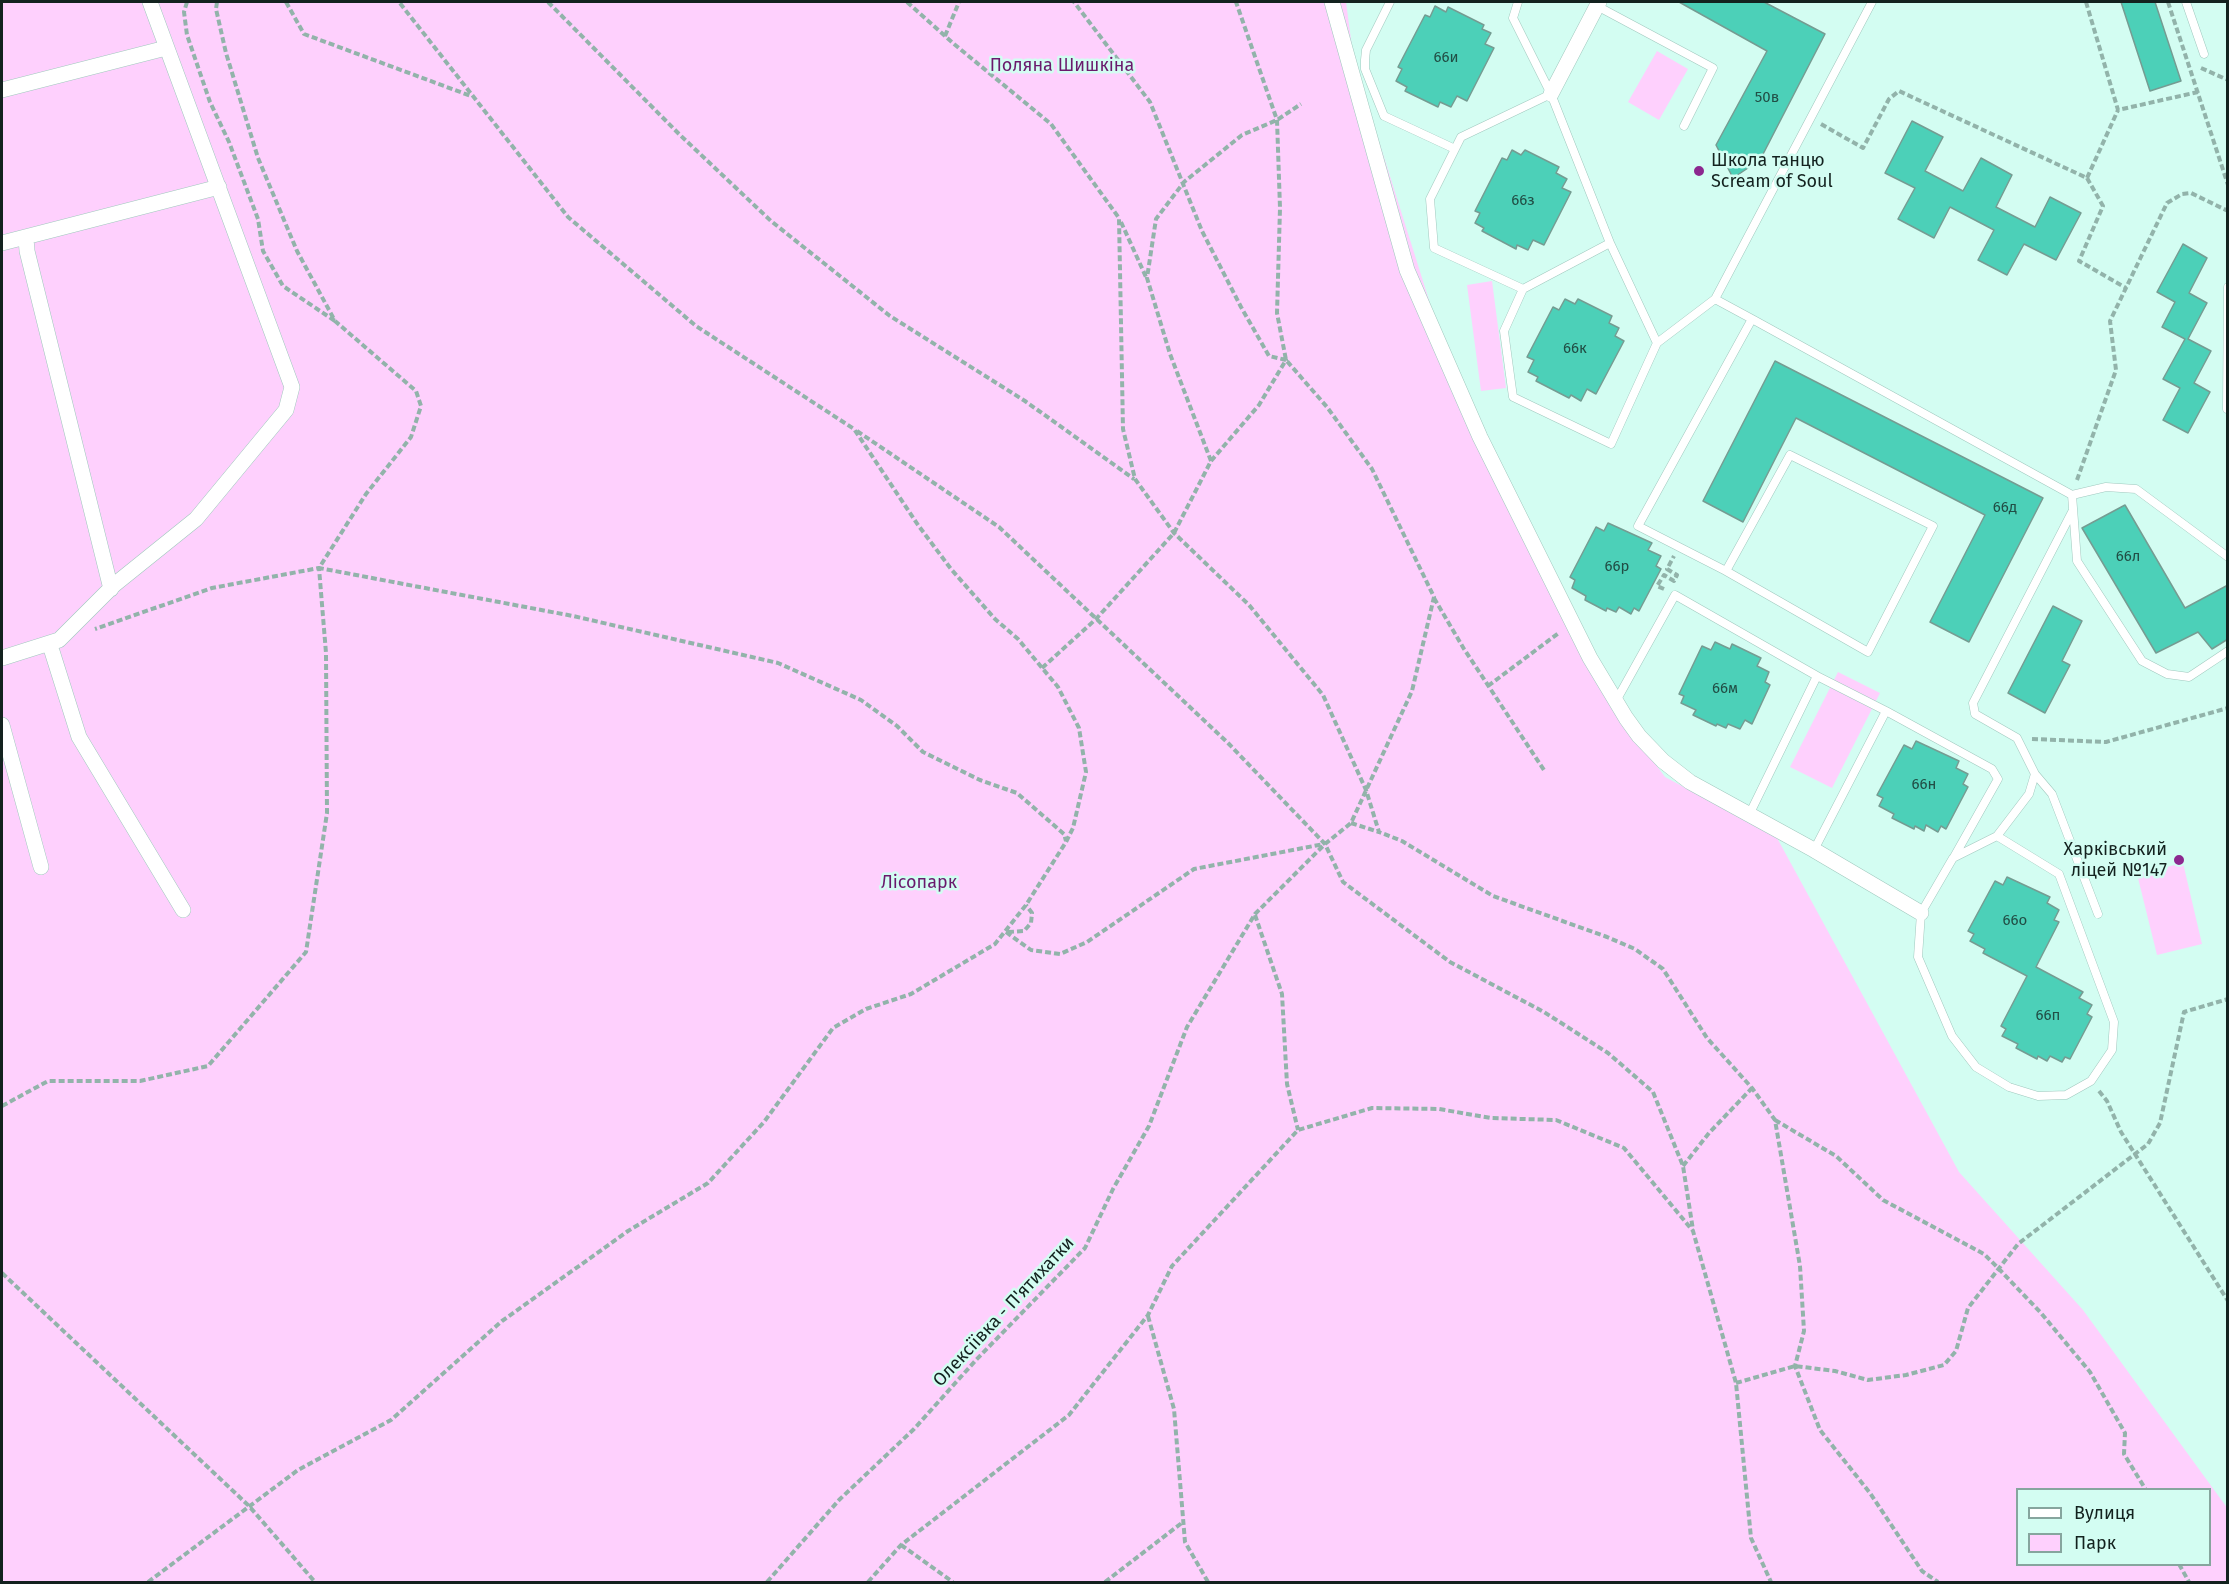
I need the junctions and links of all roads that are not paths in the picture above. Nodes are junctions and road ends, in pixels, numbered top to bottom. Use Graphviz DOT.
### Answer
graph roads {
  1 [pos="150,2"];
  2 [pos="1332,2"];
  3 [pos="1390,2"];
  4 [pos="1518,2"];
  5 [pos="1872,2"];
  6 [pos="2187,2"];
  7 [pos="1598,3"];
  8 [pos="166,48"];
  9 [pos="2204,54"];
  10 [pos="2,90"];
  11 [pos="1551,94"];
  12 [pos="1684,126"];
  13 [pos="1455,150"];
  14 [pos="219,187"];
  15 [pos="26,238"];
  16 [pos="2,243"];
  17 [pos="1610,243"];
  18 [pos="2228,287"];
  19 [pos="1522,289"];
  20 [pos="1715,299"];
  21 [pos="1752,319"];
  22 [pos="1657,343"];
  23 [pos="2227,409"];
  24 [pos="2072,495"];
  25 [pos="2072,512"];
  26 [pos="2228,557"];
  27 [pos="1726,571"];
  28 [pos="111,589"];
  29 [pos="50,645"];
  30 [pos="2228,651"];
  31 [pos="2,658"];
  32 [pos="1817,676"];
  33 [pos="1616,701"];
  34 [pos="1886,711"];
  35 [pos="2,724"];
  36 [pos="2035,774"];
  37 [pos="1748,816"];
  38 [pos="1997,836"];
  39 [pos="1814,850"];
  40 [pos="1953,858"];
  41 [pos="41,867"];
  42 [pos="183,910"];
  43 [pos="1921,914"];
  44 [pos="2098,914"];
  1 -- 8 [label="street"];
  2 -- 33 [label="street"];
  3 -- 13 [label="lane"];
  4 -- 11 [label="lane"];
  5 -- 20 [label="lane"];
  6 -- 9 [label="lane"];
  7 -- 11 [label="street"];
  7 -- 12 [label="lane"];
  8 -- 10 [label="street"];
  8 -- 14 [label="street"];
  11 -- 13 [label="lane"];
  11 -- 17 [label="lane"];
  13 -- 19 [label="lane"];
  14 -- 15 [label="street"];
  14 -- 28 [label="street"];
  15 -- 16 [label="street"];
  15 -- 28 [label="street"];
  17 -- 19 [label="lane"];
  17 -- 22 [label="lane"];
  18 -- 23 [label="lane"];
  19 -- 22 [label="lane"];
  20 -- 21 [label="lane"];
  20 -- 22 [label="lane"];
  21 -- 24 [label="lane"];
  21 -- 27 [label="lane"];
  24 -- 25 [label="lane"];
  24 -- 26 [label="lane"];
  25 -- 30 [label="lane"];
  25 -- 36 [label="lane"];
  27 -- 27 [label="lane"];
  28 -- 29 [label="street"];
  29 -- 31 [label="street"];
  29 -- 42 [label="street"];
  32 -- 33 [label="lane"];
  32 -- 34 [label="lane"];
  32 -- 37 [label="lane"];
  33 -- 37 [label="street"];
  34 -- 39 [label="lane"];
  34 -- 40 [label="lane"];
  35 -- 41 [label="street"];
  36 -- 38 [label="lane"];
  36 -- 44 [label="lane"];
  37 -- 39 [label="street"];
  38 -- 40 [label="lane"];
  38 -- 43 [label="lane"];
  39 -- 43 [label="street"];
  40 -- 43 [label="lane"];
}
